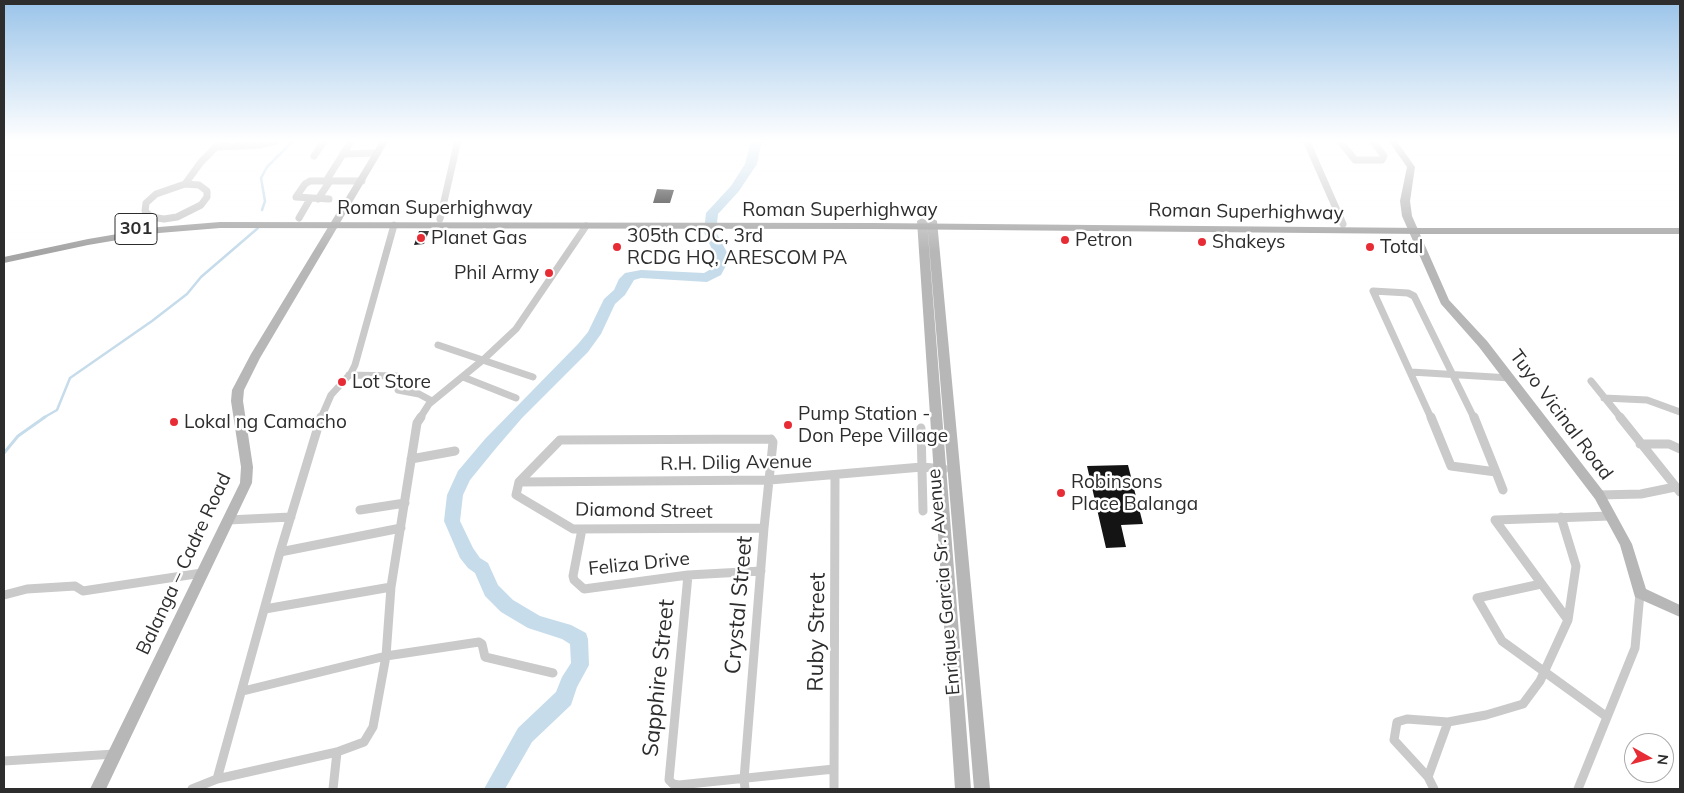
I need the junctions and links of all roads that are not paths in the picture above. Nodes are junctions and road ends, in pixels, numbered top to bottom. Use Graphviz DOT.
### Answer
graph roads {
  1 [pos="190,177"];
  2 [pos="330,177"];
  3 [pos="364,177"];
  4 [pos="450,177"];
  5 [pos="1322,177"];
  6 [pos="1409,177"];
  7 [pos="328,181"];
  8 [pos="362,181"];
  9 [pos="185,184"];
  10 [pos="310,199"];
  11 [pos="318,199"];
  12 [pos="329,199"];
  13 [pos="299,218"];
  14 [pos="440,219"];
  15 [pos="163,222"];
  16 [pos="337,222"];
  17 [pos="927,224"];
  18 [pos="1343,224"];
  19 [pos="394,225"];
  20 [pos="705,225"];
  21 [pos="1680,225"];
  22 [pos="586,226"];
  23 [pos="1412,227"];
  24 [pos="1680,231"];
  25 [pos="4,254"];
  26 [pos="4,260"];
  27 [pos="438,345"];
  28 [pos="484,359"];
  29 [pos="1411,372"];
  30 [pos="349,375"];
  31 [pos="1452,375"];
  32 [pos="463,377"];
  33 [pos="533,377"];
  34 [pos="1510,378"];
  35 [pos="1591,381"];
  36 [pos="516,398"];
  37 [pos="1604,398"];
  38 [pos="432,401"];
  39 [pos="1680,412"];
  40 [pos="921,428"];
  41 [pos="1640,444"];
  42 [pos="1680,449"];
  43 [pos="455,451"];
  44 [pos="411,459"];
  45 [pos="922,467"];
  46 [pos="939,468"];
  47 [pos="953,470"];
  48 [pos="1496,472"];
  49 [pos="835,476"];
  50 [pos="770,480"];
  51 [pos="519,482"];
  52 [pos="1678,489"];
  53 [pos="1503,490"];
  54 [pos="1599,495"];
  55 [pos="405,503"];
  56 [pos="360,510"];
  57 [pos="923,511"];
  58 [pos="1610,516"];
  59 [pos="291,517"];
  60 [pos="1561,517"];
  61 [pos="228,520"];
  62 [pos="401,528"];
  63 [pos="764,528"];
  64 [pos="582,529"];
  65 [pos="280,552"];
  66 [pos="761,571"];
  67 [pos="202,573"];
  68 [pos="688,575"];
  69 [pos="1541,584"];
  70 [pos="391,587"];
  71 [pos="1640,593"];
  72 [pos="4,595"];
  73 [pos="265,609"];
  74 [pos="1680,611"];
  75 [pos="1568,620"];
  76 [pos="386,656"];
  77 [pos="553,673"];
  78 [pos="1544,673"];
  79 [pos="243,691"];
  80 [pos="1607,717"];
  81 [pos="1448,722"];
  82 [pos="337,752"];
  83 [pos="115,754"];
  84 [pos="4,761"];
  85 [pos="834,769"];
  86 [pos="1428,776"];
  87 [pos="217,779"];
  88 [pos="745,784"];
  89 [pos="98,789"];
  90 [pos="192,789"];
  91 [pos="333,789"];
  92 [pos="834,789"];
  93 [pos="963,789"];
  94 [pos="982,789"];
  95 [pos="1434,789"];
  96 [pos="1578,789"];
  1 -- 9 [label="street"];
  2 -- 7 [label="street"];
  3 -- 8 [label="street, Balanga – Cadre Road"];
  4 -- 14 [label="street"];
  5 -- 18 [label="street"];
  6 -- 23 [label="street, Tuyo Vicinal Road"];
  7 -- 8 [label="street"];
  7 -- 10 [label="street"];
  7 -- 11 [label="street"];
  8 -- 16 [label="street, Balanga – Cadre Road"];
  9 -- 15 [label="street"];
  9 -- 15 [label="street"];
  10 -- 11 [label="street"];
  10 -- 13 [label="street"];
  11 -- 12 [label="street"];
  13 -- 15 [label="main road, Roman Superhighway / 301"];
  13 -- 16 [label="main road, Roman Superhighway / 301"];
  14 -- 16 [label="main road, Roman Superhighway / 301"];
  14 -- 20 [label="main road, Roman Superhighway / 301"];
  15 -- 25 [label="main road, Roman Superhighway / 301"];
  16 -- 19 [label="main road, Roman Superhighway / 301"];
  16 -- 26 [label="main road, Roman Superhighway / 301"];
  16 -- 61 [label="street, Balanga – Cadre Road"];
  17 -- 18 [label="main road, Roman Superhighway / 301"];
  17 -- 20 [label="main road, Roman Superhighway / 301"];
  17 -- 23 [label="main road, Roman Superhighway / 301"];
  17 -- 46 [label="street, Enrique Garcia Sr. Avenue"];
  17 -- 47 [label="street, Enrique Garcia Sr. Avenue"];
  18 -- 23 [label="main road, Roman Superhighway / 301"];
  19 -- 22 [label="main road, Roman Superhighway / 301"];
  19 -- 30 [label="street"];
  20 -- 22 [label="main road, Roman Superhighway / 301"];
  21 -- 23 [label="main road, Roman Superhighway / 301"];
  22 -- 28 [label="street"];
  23 -- 24 [label="main road, Roman Superhighway / 301"];
  23 -- 34 [label="street, Tuyo Vicinal Road"];
  27 -- 28 [label="street"];
  28 -- 32 [label="street"];
  28 -- 33 [label="street"];
  29 -- 31 [label="street"];
  29 -- 31 [label="street"];
  29 -- 48 [label="street"];
  30 -- 38 [label="street"];
  30 -- 59 [label="street"];
  31 -- 34 [label="street"];
  31 -- 48 [label="street"];
  32 -- 36 [label="street"];
  32 -- 38 [label="street"];
  34 -- 54 [label="street, Tuyo Vicinal Road"];
  35 -- 37 [label="street"];
  37 -- 39 [label="street"];
  37 -- 41 [label="street"];
  38 -- 44 [label="street"];
  40 -- 45 [label="street"];
  41 -- 42 [label="street"];
  41 -- 52 [label="street"];
  43 -- 44 [label="street"];
  44 -- 55 [label="street"];
  45 -- 46 [label="street, R.H. Dilig Avenue"];
  45 -- 49 [label="street, R.H. Dilig Avenue"];
  45 -- 57 [label="street"];
  46 -- 47 [label="street, R.H. Dilig Avenue"];
  46 -- 93 [label="street, Enrique Garcia Sr. Avenue"];
  47 -- 94 [label="street, Enrique Garcia Sr. Avenue"];
  48 -- 53 [label="street"];
  49 -- 50 [label="street, R.H. Dilig Avenue"];
  49 -- 85 [label="street, Ruby Street"];
  50 -- 51 [label="street, R.H. Dilig Avenue"];
  50 -- 51 [label="street, Crystal Street"];
  50 -- 63 [label="street, Crystal Street"];
  51 -- 64 [label="street, Diamond Street"];
  52 -- 54 [label="street"];
  54 -- 58 [label="street, Tuyo Vicinal Road"];
  55 -- 56 [label="street"];
  55 -- 62 [label="street"];
  58 -- 60 [label="street"];
  58 -- 71 [label="street, Tuyo Vicinal Road"];
  59 -- 61 [label="street"];
  59 -- 65 [label="street"];
  60 -- 69 [label="street"];
  60 -- 75 [label="street"];
  61 -- 67 [label="street, Balanga – Cadre Road"];
  62 -- 65 [label="street"];
  62 -- 70 [label="street"];
  63 -- 64 [label="street, Diamond Street"];
  63 -- 66 [label="street, Crystal Street"];
  64 -- 68 [label="street, Feliza Drive"];
  65 -- 73 [label="street"];
  66 -- 68 [label="street, Feliza Drive"];
  66 -- 88 [label="street, Crystal Street"];
  67 -- 72 [label="street"];
  67 -- 83 [label="street, Balanga – Cadre Road"];
  68 -- 88 [label="street, Sapphire Street"];
  69 -- 75 [label="street"];
  69 -- 78 [label="street"];
  70 -- 73 [label="street"];
  70 -- 76 [label="street"];
  71 -- 74 [label="street"];
  71 -- 80 [label="street"];
  73 -- 79 [label="street"];
  75 -- 78 [label="street"];
  76 -- 77 [label="street"];
  76 -- 79 [label="street"];
  76 -- 82 [label="street"];
  78 -- 80 [label="street"];
  78 -- 81 [label="street"];
  79 -- 87 [label="street"];
  80 -- 96 [label="street"];
  81 -- 86 [label="street"];
  81 -- 86 [label="street"];
  82 -- 87 [label="street"];
  82 -- 91 [label="street"];
  83 -- 84 [label="street"];
  83 -- 89 [label="street, Balanga – Cadre Road"];
  85 -- 88 [label="street"];
  85 -- 92 [label="street, Ruby Street"];
  86 -- 95 [label="street"];
  87 -- 90 [label="street"];
}
